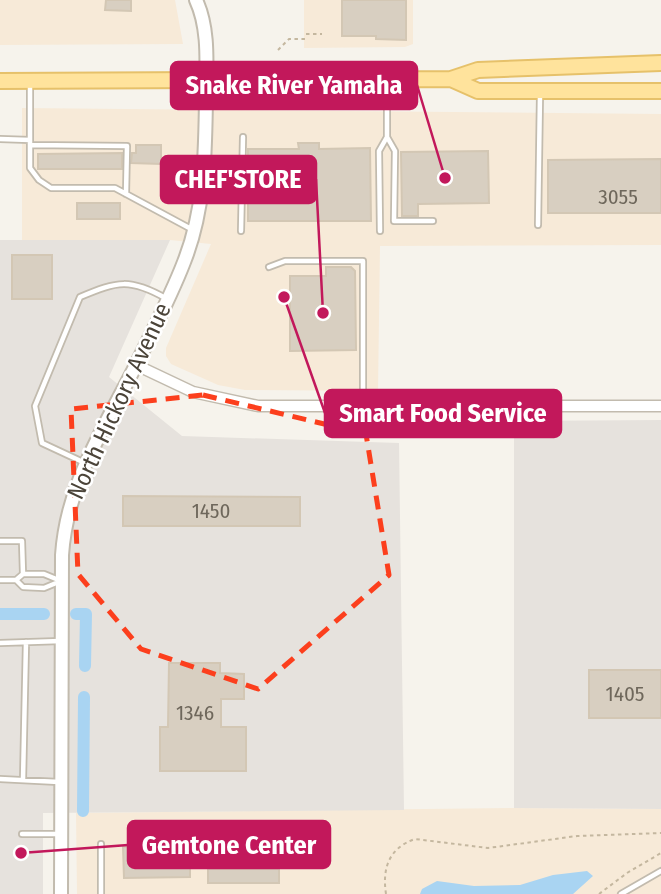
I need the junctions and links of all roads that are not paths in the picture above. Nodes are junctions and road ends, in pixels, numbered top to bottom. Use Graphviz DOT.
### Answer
graph roads {
  1 [pos="197,0"];
  2 [pos="661,63"];
  3 [pos="452,79"];
  4 [pos="387,80"];
  5 [pos="0,81"];
  6 [pos="30,81"];
  7 [pos="206,81"];
  8 [pos="661,90"];
  9 [pos="540,91"];
  10 [pos="243,137"];
  11 [pos="387,137"];
  12 [pos="0,139"];
  13 [pos="30,142"];
  14 [pos="127,194"];
  15 [pos="433,221"];
  16 [pos="538,225"];
  17 [pos="194,231"];
  18 [pos="242,231"];
  19 [pos="380,231"];
  20 [pos="269,267"];
  21 [pos="167,299"];
  22 [pos="136,365"];
  23 [pos="363,406"];
  24 [pos="661,406"];
  25 [pos="85,463"];
  26 [pos="0,541"];
  27 [pos="23,574"];
  28 [pos="0,580"];
  29 [pos="16,580"];
  30 [pos="62,581"];
  31 [pos="62,641"];
  32 [pos="26,642"];
  33 [pos="0,643"];
  34 [pos="0,779"];
  35 [pos="23,780"];
  36 [pos="61,782"];
  37 [pos="22,834"];
  38 [pos="61,834"];
  39 [pos="101,844"];
  40 [pos="661,871"];
  41 [pos="61,894"];
  42 [pos="101,894"];
  43 [pos="621,894"];
  1 -- 7 [label="street, North Hickory Avenue"];
  2 -- 3 [label="main road"];
  3 -- 4 [label="main road"];
  3 -- 9 [label="main road"];
  4 -- 7 [label="main road"];
  4 -- 11 [label="lane"];
  5 -- 6 [label="main road"];
  6 -- 7 [label="main road"];
  6 -- 13 [label="lane"];
  7 -- 17 [label="street, North Hickory Avenue"];
  8 -- 9 [label="main road"];
  9 -- 16 [label="lane"];
  10 -- 18 [label="lane"];
  11 -- 15 [label="lane"];
  11 -- 19 [label="lane"];
  12 -- 13 [label="lane"];
  13 -- 14 [label="lane"];
  13 -- 14 [label="lane"];
  14 -- 17 [label="lane"];
  17 -- 21 [label="street, North Hickory Avenue"];
  20 -- 23 [label="lane"];
  21 -- 22 [label="street, North Hickory Avenue"];
  21 -- 25 [label="lane"];
  22 -- 23 [label="street"];
  22 -- 25 [label="street, North Hickory Avenue"];
  23 -- 24 [label="street"];
  25 -- 30 [label="street, North Hickory Avenue"];
  26 -- 27 [label="lane"];
  27 -- 29 [label="lane"];
  27 -- 30 [label="lane"];
  28 -- 29 [label="lane"];
  29 -- 30 [label="lane"];
  30 -- 31 [label="street, North Hickory Avenue"];
  31 -- 32 [label="lane"];
  31 -- 36 [label="street, North Hickory Avenue"];
  32 -- 33 [label="lane"];
  32 -- 35 [label="lane"];
  34 -- 35 [label="lane"];
  35 -- 36 [label="lane"];
  36 -- 38 [label="street, North Hickory Avenue"];
  37 -- 38 [label="lane"];
  38 -- 41 [label="street, North Hickory Avenue"];
  39 -- 42 [label="lane"];
  40 -- 43 [label="lane"];
}
